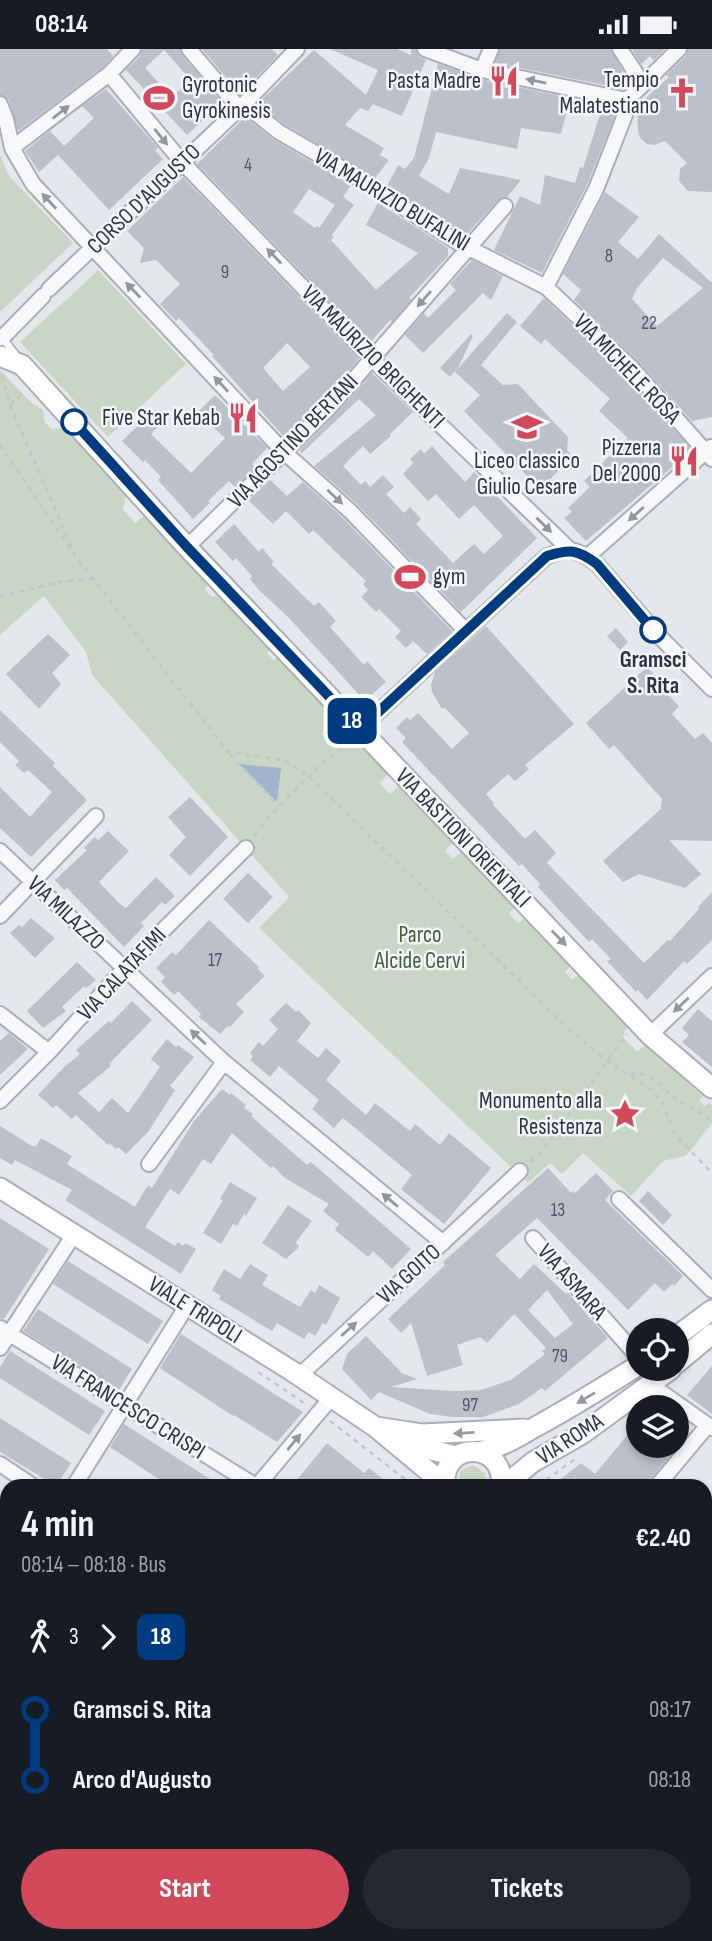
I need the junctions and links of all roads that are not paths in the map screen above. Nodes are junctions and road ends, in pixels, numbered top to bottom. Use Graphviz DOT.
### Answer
graph roads {
  1 [pos="132,49"];
  2 [pos="189,49"];
  3 [pos="298,49"];
  4 [pos="425,49"];
  5 [pos="491,49"];
  6 [pos="620,49"];
  7 [pos="679,49"];
  8 [pos="482,70"];
  9 [pos="109,74"];
  10 [pos="643,84"];
  11 [pos="627,100"];
  12 [pos="0,104"];
  13 [pos="242,106"];
  14 [pos="7,140"];
  15 [pos="181,162"];
  16 [pos="505,206"];
  17 [pos="469,248"];
  18 [pos="93,249"];
  19 [pos="546,287"];
  20 [pos="6,352"];
  21 [pos="372,359"];
  22 [pos="284,452"];
  23 [pos="710,452"];
  24 [pos="187,547"];
  25 [pos="579,553"];
  26 [pos="466,630"];
  27 [pos="712,689"];
  28 [pos="360,729"];
  29 [pos="96,816"];
  30 [pos="246,848"];
  31 [pos="0,851"];
  32 [pos="33,882"];
  33 [pos="0,916"];
  34 [pos="125,968"];
  35 [pos="712,976"];
  36 [pos="0,1014"];
  37 [pos="650,1035"];
  38 [pos="49,1052"];
  39 [pos="224,1062"];
  40 [pos="712,1088"];
  41 [pos="0,1101"];
  42 [pos="149,1164"];
  43 [pos="520,1171"];
  44 [pos="0,1188"];
  45 [pos="619,1199"];
  46 [pos="73,1236"];
  47 [pos="533,1238"];
  48 [pos="443,1243"];
  49 [pos="712,1290"];
  50 [pos="188,1304"];
  51 [pos="712,1310"];
  52 [pos="689,1327"];
  53 [pos="5,1331"];
  54 [pos="712,1334"];
  55 [pos="626,1343"];
  56 [pos="0,1348"];
  57 [pos="689,1353"];
  58 [pos="626,1373"];
  59 [pos="299,1376"];
  60 [pos="656,1381"];
  61 [pos="651,1385"];
  62 [pos="125,1404"];
  63 [pos="325,1405"];
  64 [pos="710,1427"];
  65 [pos="532,1429"];
  66 [pos="381,1432"];
  67 [pos="478,1452"];
  68 [pos="456,1456"];
  69 [pos="0,1464"];
  70 [pos="22,1479"];
  71 [pos="78,1479"];
  72 [pos="246,1479"];
  73 [pos="263,1479"];
  74 [pos="438,1479"];
  75 [pos="446,1479"];
  76 [pos="501,1479"];
  77 [pos="511,1479"];
  78 [pos="663,1479"];
  1 -- 9 [label="street"];
  2 -- 13 [label="street, VIA MAURIZIO BUFALINI"];
  3 -- 13 [label="street, CORSO D'AUGUSTO"];
  4 -- 8 [label="street"];
  5 -- 8 [label="street"];
  6 -- 10 [label="street"];
  7 -- 10 [label="street"];
  11 -- 8 [label="street, one-way"];
  14 -- 9 [label="street, one-way"];
  9 -- 15 [label="street, VIA MAURIZIO BRIGHENTI, one-way"];
  10 -- 11 [label="street"];
  11 -- 19 [label="street"];
  12 -- 14 [label="street"];
  13 -- 15 [label="street, CORSO D'AUGUSTO"];
  13 -- 17 [label="street, VIA MAURIZIO BUFALINI"];
  18 -- 14 [label="street, one-way"];
  15 -- 18 [label="street, CORSO D'AUGUSTO"];
  21 -- 15 [label="street, VIA MAURIZIO BRIGHENTI, one-way"];
  16 -- 17 [label="street, VIA AGOSTINO BERTANI"];
  17 -- 19 [label="street, VIA MAURIZIO BUFALINI"];
  17 -- 21 [label="street, VIA AGOSTINO BERTANI, one-way"];
  18 -- 20 [label="street, CORSO D'AUGUSTO"];
  22 -- 18 [label="street, one-way"];
  19 -- 23 [label="street, VIA MICHELE ROSA"];
  20 -- 24 [label="street, VIA BASTIONI ORIENTALI"];
  21 -- 22 [label="street, VIA AGOSTINO BERTANI"];
  21 -- 25 [label="street, VIA MAURIZIO BRIGHENTI, one-way"];
  22 -- 24 [label="street, VIA AGOSTINO BERTANI"];
  22 -- 26 [label="street, one-way"];
  23 -- 25 [label="street, one-way"];
  24 -- 28 [label="street, VIA BASTIONI ORIENTALI"];
  25 -- 26 [label="street"];
  25 -- 27 [label="street, VIA MAURIZIO BRIGHENTI"];
  26 -- 28 [label="street"];
  28 -- 37 [label="street, VIA BASTIONI ORIENTALI, one-way"];
  29 -- 32 [label="street"];
  30 -- 34 [label="street, VIA CALATAFIMI"];
  31 -- 32 [label="street, VIA MILAZZO"];
  32 -- 33 [label="street"];
  32 -- 34 [label="street, VIA MILAZZO"];
  34 -- 38 [label="street, VIA CALATAFIMI"];
  39 -- 34 [label="street, VIA MILAZZO, one-way"];
  35 -- 37 [label="street, one-way"];
  36 -- 38 [label="street"];
  37 -- 40 [label="street, VIA BASTIONI ORIENTALI"];
  38 -- 41 [label="street, VIA CALATAFIMI"];
  39 -- 42 [label="street"];
  48 -- 39 [label="street, VIA MILAZZO, one-way"];
  43 -- 48 [label="street, VIA GOITO"];
  44 -- 46 [label="street, VIALE TRIPOLI"];
  45 -- 49 [label="street"];
  46 -- 50 [label="street, VIALE TRIPOLI"];
  46 -- 53 [label="street"];
  47 -- 55 [label="street, VIA ASMARA"];
  59 -- 48 [label="street, VIA GOITO, one-way"];
  50 -- 59 [label="street, VIALE TRIPOLI"];
  50 -- 62 [label="street"];
  51 -- 52 [label="street"];
  53 -- 56 [label="street"];
  53 -- 62 [label="street, VIA FRANCESCO CRISPI"];
  54 -- 57 [label="street"];
  58 -- 65 [label="street, VIA ROMA, one-way"];
  59 -- 63 [label="street, VIALE TRIPOLI"];
  60 -- 61 [label="street, VIA ROMA"];
  61 -- 64 [label="street"];
  61 -- 77 [label="street, VIA ROMA"];
  62 -- 71 [label="street"];
  62 -- 72 [label="street, VIA FRANCESCO CRISPI"];
  63 -- 66 [label="street, VIALE TRIPOLI"];
  73 -- 63 [label="street, one-way"];
  64 -- 78 [label="street"];
  65 -- 66 [label="street, VIA ROMA, one-way"];
  65 -- 67 [label="street, VIA ROMA"];
  66 -- 68 [label="street, VIALE TRIPOLI"];
  66 -- 74 [label="street, VIALE TRIPOLI"];
  67 -- 68 [label="street, VIA ROMA"];
  67 -- 76 [label="street"];
  68 -- 75 [label="street"];
  69 -- 70 [label="street"];
}
